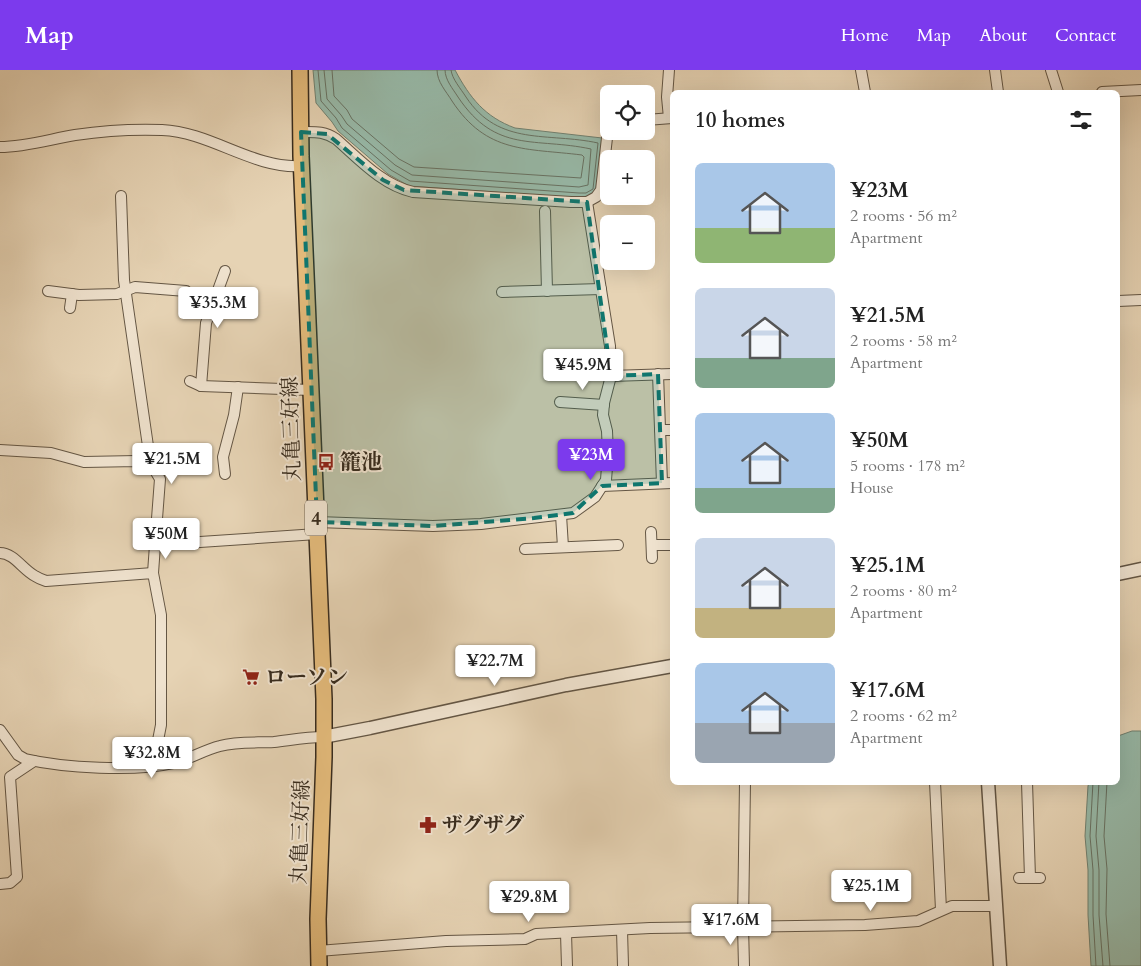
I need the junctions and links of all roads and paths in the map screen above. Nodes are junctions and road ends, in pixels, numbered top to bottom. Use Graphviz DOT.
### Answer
graph roads {
  1 [pos="300,70"];
  2 [pos="669,70"];
  3 [pos="861,70"];
  4 [pos="995,70"];
  5 [pos="1051,70"];
  6 [pos="865,90"];
  7 [pos="998,90"];
  8 [pos="1057,90"];
  9 [pos="1141,90"];
  10 [pos="1120,91"];
  11 [pos="670,113"];
  12 [pos="670,118"];
  13 [pos="655,119"];
  14 [pos="301,132"];
  15 [pos="607,140"];
  16 [pos="0,148"];
  17 [pos="301,166"];
  18 [pos="121,196"];
  19 [pos="587,202"];
  20 [pos="545,211"];
  21 [pos="225,270"];
  22 [pos="601,289"];
  23 [pos="48,291"];
  24 [pos="126,291"];
  25 [pos="186,291"];
  26 [pos="547,291"];
  27 [pos="502,292"];
  28 [pos="72,294"];
  29 [pos="202,296"];
  30 [pos="1141,300"];
  31 [pos="214,301"];
  32 [pos="1120,301"];
  33 [pos="70,308"];
  34 [pos="658,374"];
  35 [pos="670,374"];
  36 [pos="611,376"];
  37 [pos="190,381"];
  38 [pos="201,386"];
  39 [pos="238,387"];
  40 [pos="311,390"];
  41 [pos="560,402"];
  42 [pos="604,405"];
  43 [pos="660,430"];
  44 [pos="670,430"];
  45 [pos="0,450"];
  46 [pos="147,462"];
  47 [pos="225,474"];
  48 [pos="667,483"];
  49 [pos="602,486"];
  50 [pos="561,515"];
  51 [pos="316,528"];
  52 [pos="651,532"];
  53 [pos="618,544"];
  54 [pos="155,545"];
  55 [pos="652,545"];
  56 [pos="670,545"];
  57 [pos="562,547"];
  58 [pos="525,549"];
  59 [pos="0,553"];
  60 [pos="652,558"];
  61 [pos="1141,569"];
  62 [pos="153,572"];
  63 [pos="1120,574"];
  64 [pos="670,666"];
  65 [pos="0,730"];
  66 [pos="324,737"];
  67 [pos="34,761"];
  68 [pos="153,766"];
  69 [pos="745,785"];
  70 [pos="935,785"];
  71 [pos="988,785"];
  72 [pos="1027,785"];
  73 [pos="1018,878"];
  74 [pos="1030,878"];
  75 [pos="1040,878"];
  76 [pos="0,884"];
  77 [pos="996,906"];
  78 [pos="941,910"];
  79 [pos="743,926"];
  80 [pos="622,930"];
  81 [pos="566,932"];
  82 [pos="318,958"];
  83 [pos="567,966"];
  84 [pos="623,966"];
  85 [pos="744,966"];
  86 [pos="1000,966"];
  1 -- 14 [label="main road, 丸亀三好線 / 4"];
  2 -- 11 [label="street"];
  3 -- 6 [label="street"];
  4 -- 7 [label="street"];
  5 -- 8 [label="street"];
  9 -- 10 [label="street"];
  12 -- 13 [label="street"];
  14 -- 17 [label="main road, 丸亀三好線 / 4"];
  14 -- 19 [label="street"];
  15 -- 19 [label="street"];
  16 -- 17 [label="street"];
  17 -- 40 [label="main road, 丸亀三好線 / 4"];
  18 -- 24 [label="street"];
  19 -- 22 [label="street"];
  20 -- 26 [label="street"];
  21 -- 31 [label="street"];
  22 -- 26 [label="street"];
  22 -- 36 [label="street"];
  23 -- 28 [label="street"];
  24 -- 25 [label="street"];
  24 -- 28 [label="street"];
  24 -- 46 [label="street"];
  26 -- 27 [label="street"];
  28 -- 33 [label="street"];
  29 -- 31 [label="street"];
  30 -- 32 [label="street"];
  31 -- 38 [label="street"];
  34 -- 35 [label="street"];
  34 -- 36 [label="street"];
  34 -- 43 [label="street"];
  36 -- 42 [label="street"];
  37 -- 38 [label="street"];
  38 -- 39 [label="street"];
  39 -- 40 [label="street"];
  39 -- 47 [label="street"];
  40 -- 51 [label="main road, 丸亀三好線 / 4"];
  41 -- 42 [label="street"];
  42 -- 49 [label="street"];
  43 -- 44 [label="street"];
  43 -- 48 [label="street"];
  45 -- 46 [label="street"];
  46 -- 54 [label="street"];
  48 -- 49 [label="street"];
  49 -- 50 [label="street"];
  50 -- 51 [label="street"];
  50 -- 57 [label="street"];
  51 -- 54 [label="street"];
  51 -- 66 [label="main road, 丸亀三好線 / 4"];
  52 -- 55 [label="street"];
  53 -- 57 [label="street"];
  54 -- 62 [label="street"];
  55 -- 56 [label="street"];
  55 -- 60 [label="street"];
  57 -- 58 [label="street"];
  59 -- 62 [label="street"];
  61 -- 63 [label="street"];
  62 -- 68 [label="street"];
  64 -- 66 [label="street"];
  65 -- 67 [label="street"];
  66 -- 68 [label="street"];
  66 -- 82 [label="main road, 丸亀三好線 / 4"];
  67 -- 68 [label="street"];
  67 -- 76 [label="street"];
  69 -- 79 [label="street"];
  70 -- 78 [label="street"];
  71 -- 77 [label="street"];
  72 -- 74 [label="street"];
  73 -- 74 [label="street"];
  74 -- 75 [label="street"];
  77 -- 78 [label="street"];
  77 -- 86 [label="street"];
  78 -- 79 [label="street"];
  79 -- 80 [label="street"];
  79 -- 85 [label="street"];
  80 -- 81 [label="street"];
  80 -- 84 [label="street"];
  81 -- 82 [label="street"];
  81 -- 83 [label="street"];
}
